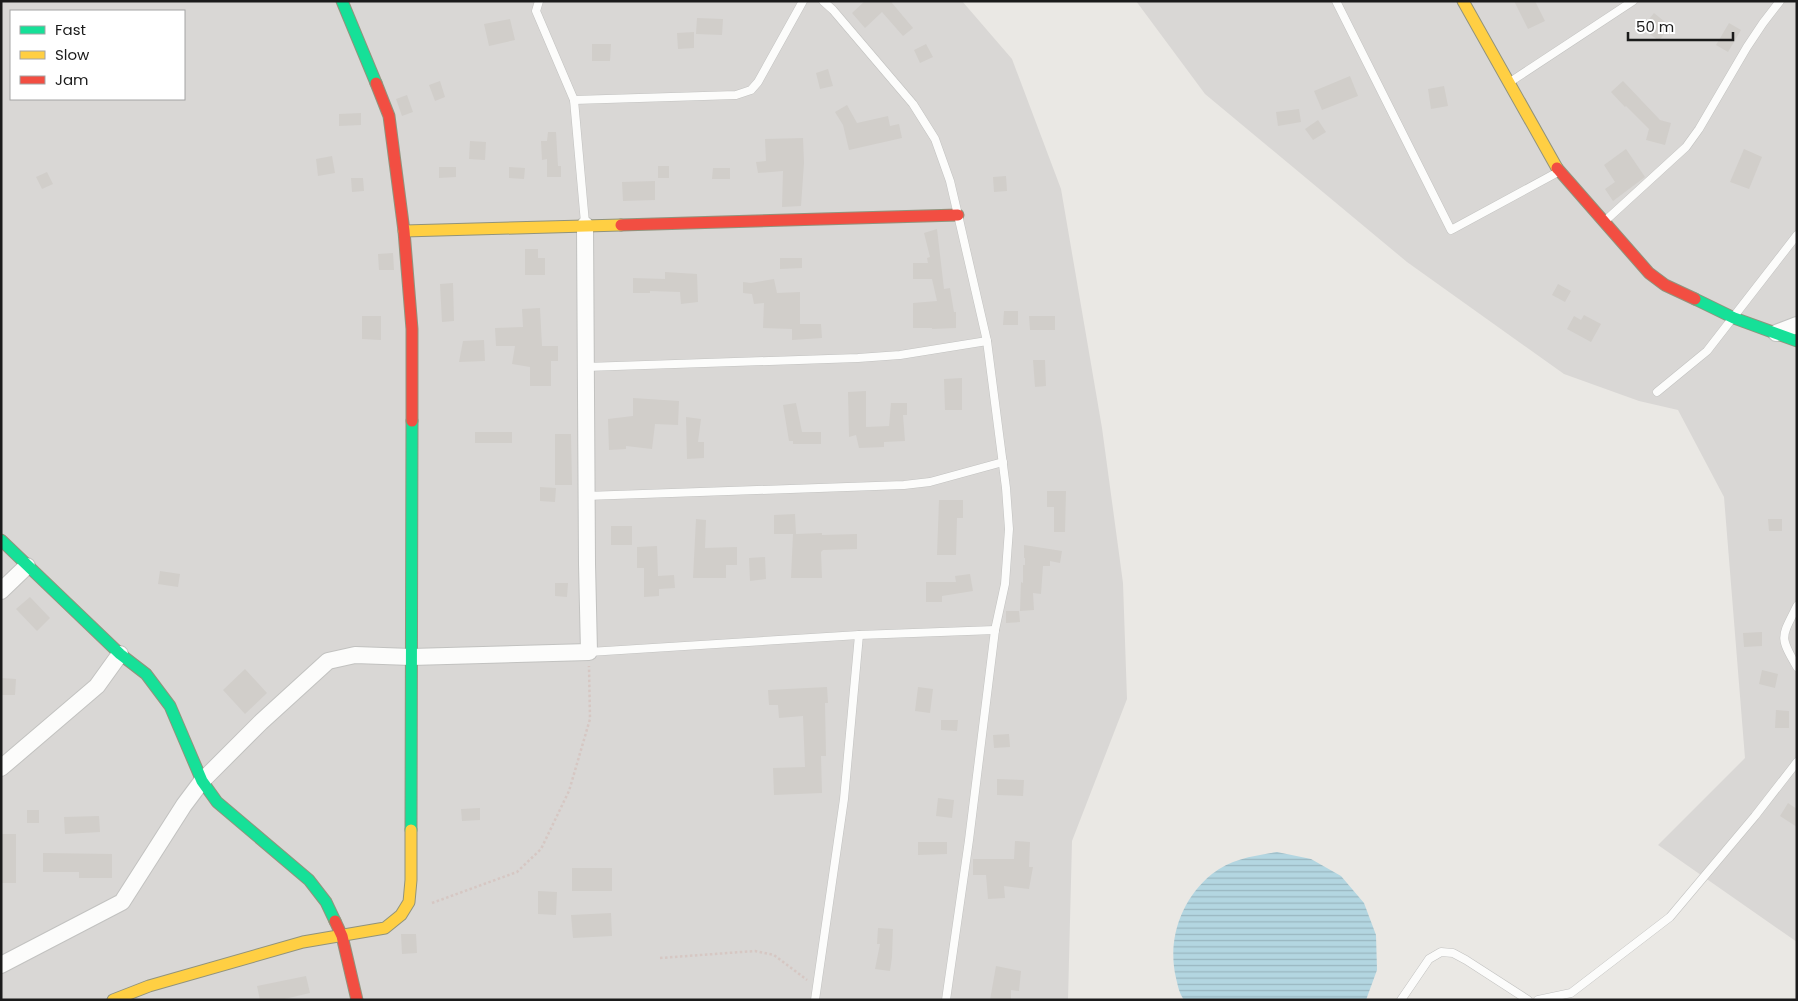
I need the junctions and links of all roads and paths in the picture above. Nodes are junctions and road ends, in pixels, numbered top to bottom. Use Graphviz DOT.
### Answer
graph roads {
  1 [pos="342,1"];
  2 [pos="539,1"];
  3 [pos="803,1"];
  4 [pos="823,1"];
  5 [pos="1336,1"];
  6 [pos="1463,1"];
  7 [pos="1633,1"];
  8 [pos="1780,1"];
  9 [pos="1509,83"];
  10 [pos="574,100"];
  11 [pos="1559,171"];
  12 [pos="958,214"];
  13 [pos="1603,222"];
  14 [pos="585,225"];
  15 [pos="404,231"];
  16 [pos="1797,236"];
  17 [pos="1734,318"];
  18 [pos="1797,325"];
  19 [pos="1776,333"];
  20 [pos="987,341"];
  21 [pos="1797,341"];
  22 [pos="586,367"];
  23 [pos="1657,392"];
  24 [pos="1002,462"];
  25 [pos="586,496"];
  26 [pos="1,540"];
  27 [pos="27,566"];
  28 [pos="1,591"];
  29 [pos="1797,606"];
  30 [pos="994,630"];
  31 [pos="859,635"];
  32 [pos="589,652"];
  33 [pos="120,654"];
  34 [pos="411,657"];
  35 [pos="1797,667"];
  36 [pos="1797,762"];
  37 [pos="1,768"];
  38 [pos="202,781"];
  39 [pos="432,903"];
  40 [pos="342,936"];
  41 [pos="660,958"];
  42 [pos="1,965"];
  43 [pos="816,988"];
  44 [pos="113,1000"];
  45 [pos="357,1000"];
  46 [pos="815,1000"];
  47 [pos="946,1000"];
  48 [pos="1401,1000"];
  49 [pos="1528,1000"];
  50 [pos="1538,1000"];
  1 -- 15 [label="street"];
  2 -- 10 [label="lane"];
  3 -- 10 [label="lane"];
  4 -- 12 [label="lane"];
  5 -- 11 [label="lane"];
  6 -- 9 [label="street"];
  7 -- 9 [label="lane"];
  8 -- 13 [label="lane"];
  9 -- 11 [label="street"];
  10 -- 14 [label="lane"];
  11 -- 13 [label="street"];
  12 -- 14 [label="street"];
  12 -- 20 [label="lane"];
  13 -- 17 [label="street"];
  14 -- 15 [label="street"];
  14 -- 22 [label="street"];
  15 -- 34 [label="street"];
  16 -- 17 [label="lane"];
  17 -- 19 [label="street"];
  17 -- 23 [label="lane"];
  18 -- 19 [label="street"];
  19 -- 21 [label="street"];
  20 -- 22 [label="lane"];
  20 -- 24 [label="lane"];
  22 -- 25 [label="street"];
  24 -- 25 [label="lane"];
  24 -- 30 [label="lane"];
  25 -- 32 [label="street"];
  26 -- 27 [label="street"];
  27 -- 28 [label="street"];
  27 -- 33 [label="street"];
  29 -- 35 [label="lane"];
  30 -- 31 [label="lane"];
  30 -- 47 [label="lane"];
  31 -- 32 [label="lane"];
  31 -- 43 [label="lane"];
  32 -- 34 [label="street"];
  32 -- 39 [label="path"];
  33 -- 37 [label="street"];
  33 -- 38 [label="street"];
  34 -- 38 [label="street"];
  34 -- 40 [label="street"];
  36 -- 50 [label="lane"];
  38 -- 40 [label="street"];
  38 -- 42 [label="street"];
  40 -- 44 [label="street"];
  40 -- 45 [label="street"];
  41 -- 43 [label="path"];
  43 -- 46 [label="lane"];
  48 -- 49 [label="lane"];
}
